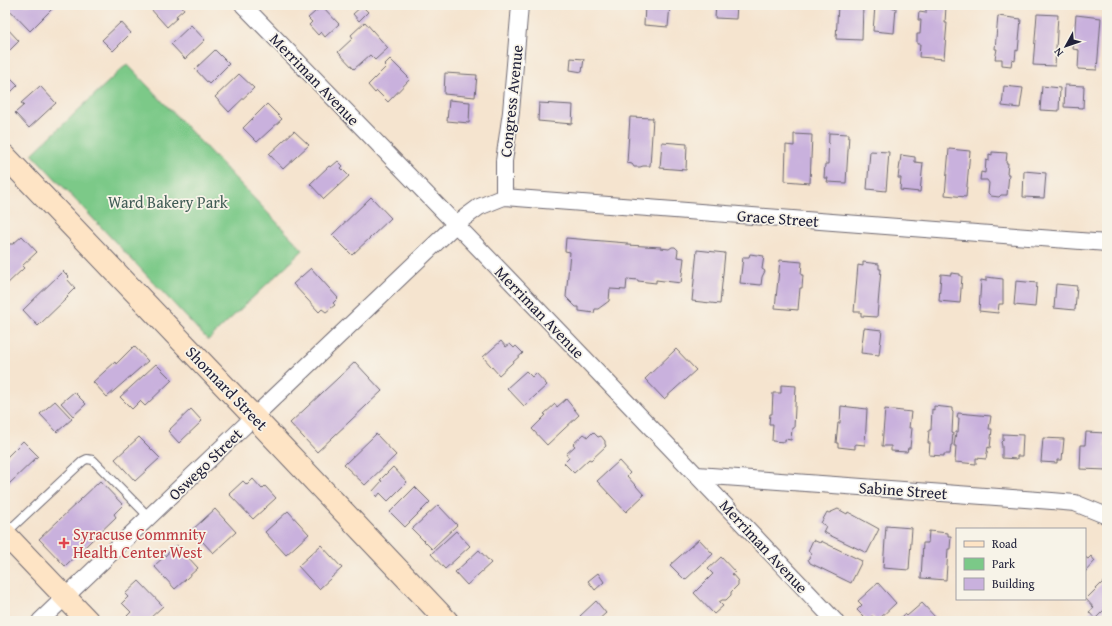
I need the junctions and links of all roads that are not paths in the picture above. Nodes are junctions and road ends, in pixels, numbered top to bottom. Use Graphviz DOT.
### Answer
graph roads {
  1 [pos="243,5"];
  2 [pos="520,5"];
  3 [pos="5,156"];
  4 [pos="504,197"];
  5 [pos="456,224"];
  6 [pos="1107,243"];
  7 [pos="254,417"];
  8 [pos="697,475"];
  9 [pos="1107,516"];
  10 [pos="149,517"];
  11 [pos="5,534"];
  12 [pos="65,597"];
  13 [pos="40,621"];
  14 [pos="88,621"];
  15 [pos="447,621"];
  16 [pos="835,621"];
  1 -- 5 [label="street, Merriman Avenue"];
  2 -- 4 [label="street, Congress Avenue"];
  3 -- 7 [label="street, Shonnard Street"];
  4 -- 5 [label="street, Grace Street"];
  4 -- 6 [label="street, Grace Street"];
  5 -- 7 [label="street, Oswego Street"];
  5 -- 8 [label="street, Merriman Avenue"];
  7 -- 10 [label="street, Oswego Street"];
  7 -- 15 [label="street, Shonnard Street"];
  8 -- 9 [label="street, Sabine Street"];
  8 -- 16 [label="street, Merriman Avenue"];
  10 -- 11 [label="lane"];
  10 -- 12 [label="street, Oswego Street"];
  11 -- 12 [label="street"];
  12 -- 13 [label="street, Oswego Street"];
  12 -- 14 [label="street"];
}
